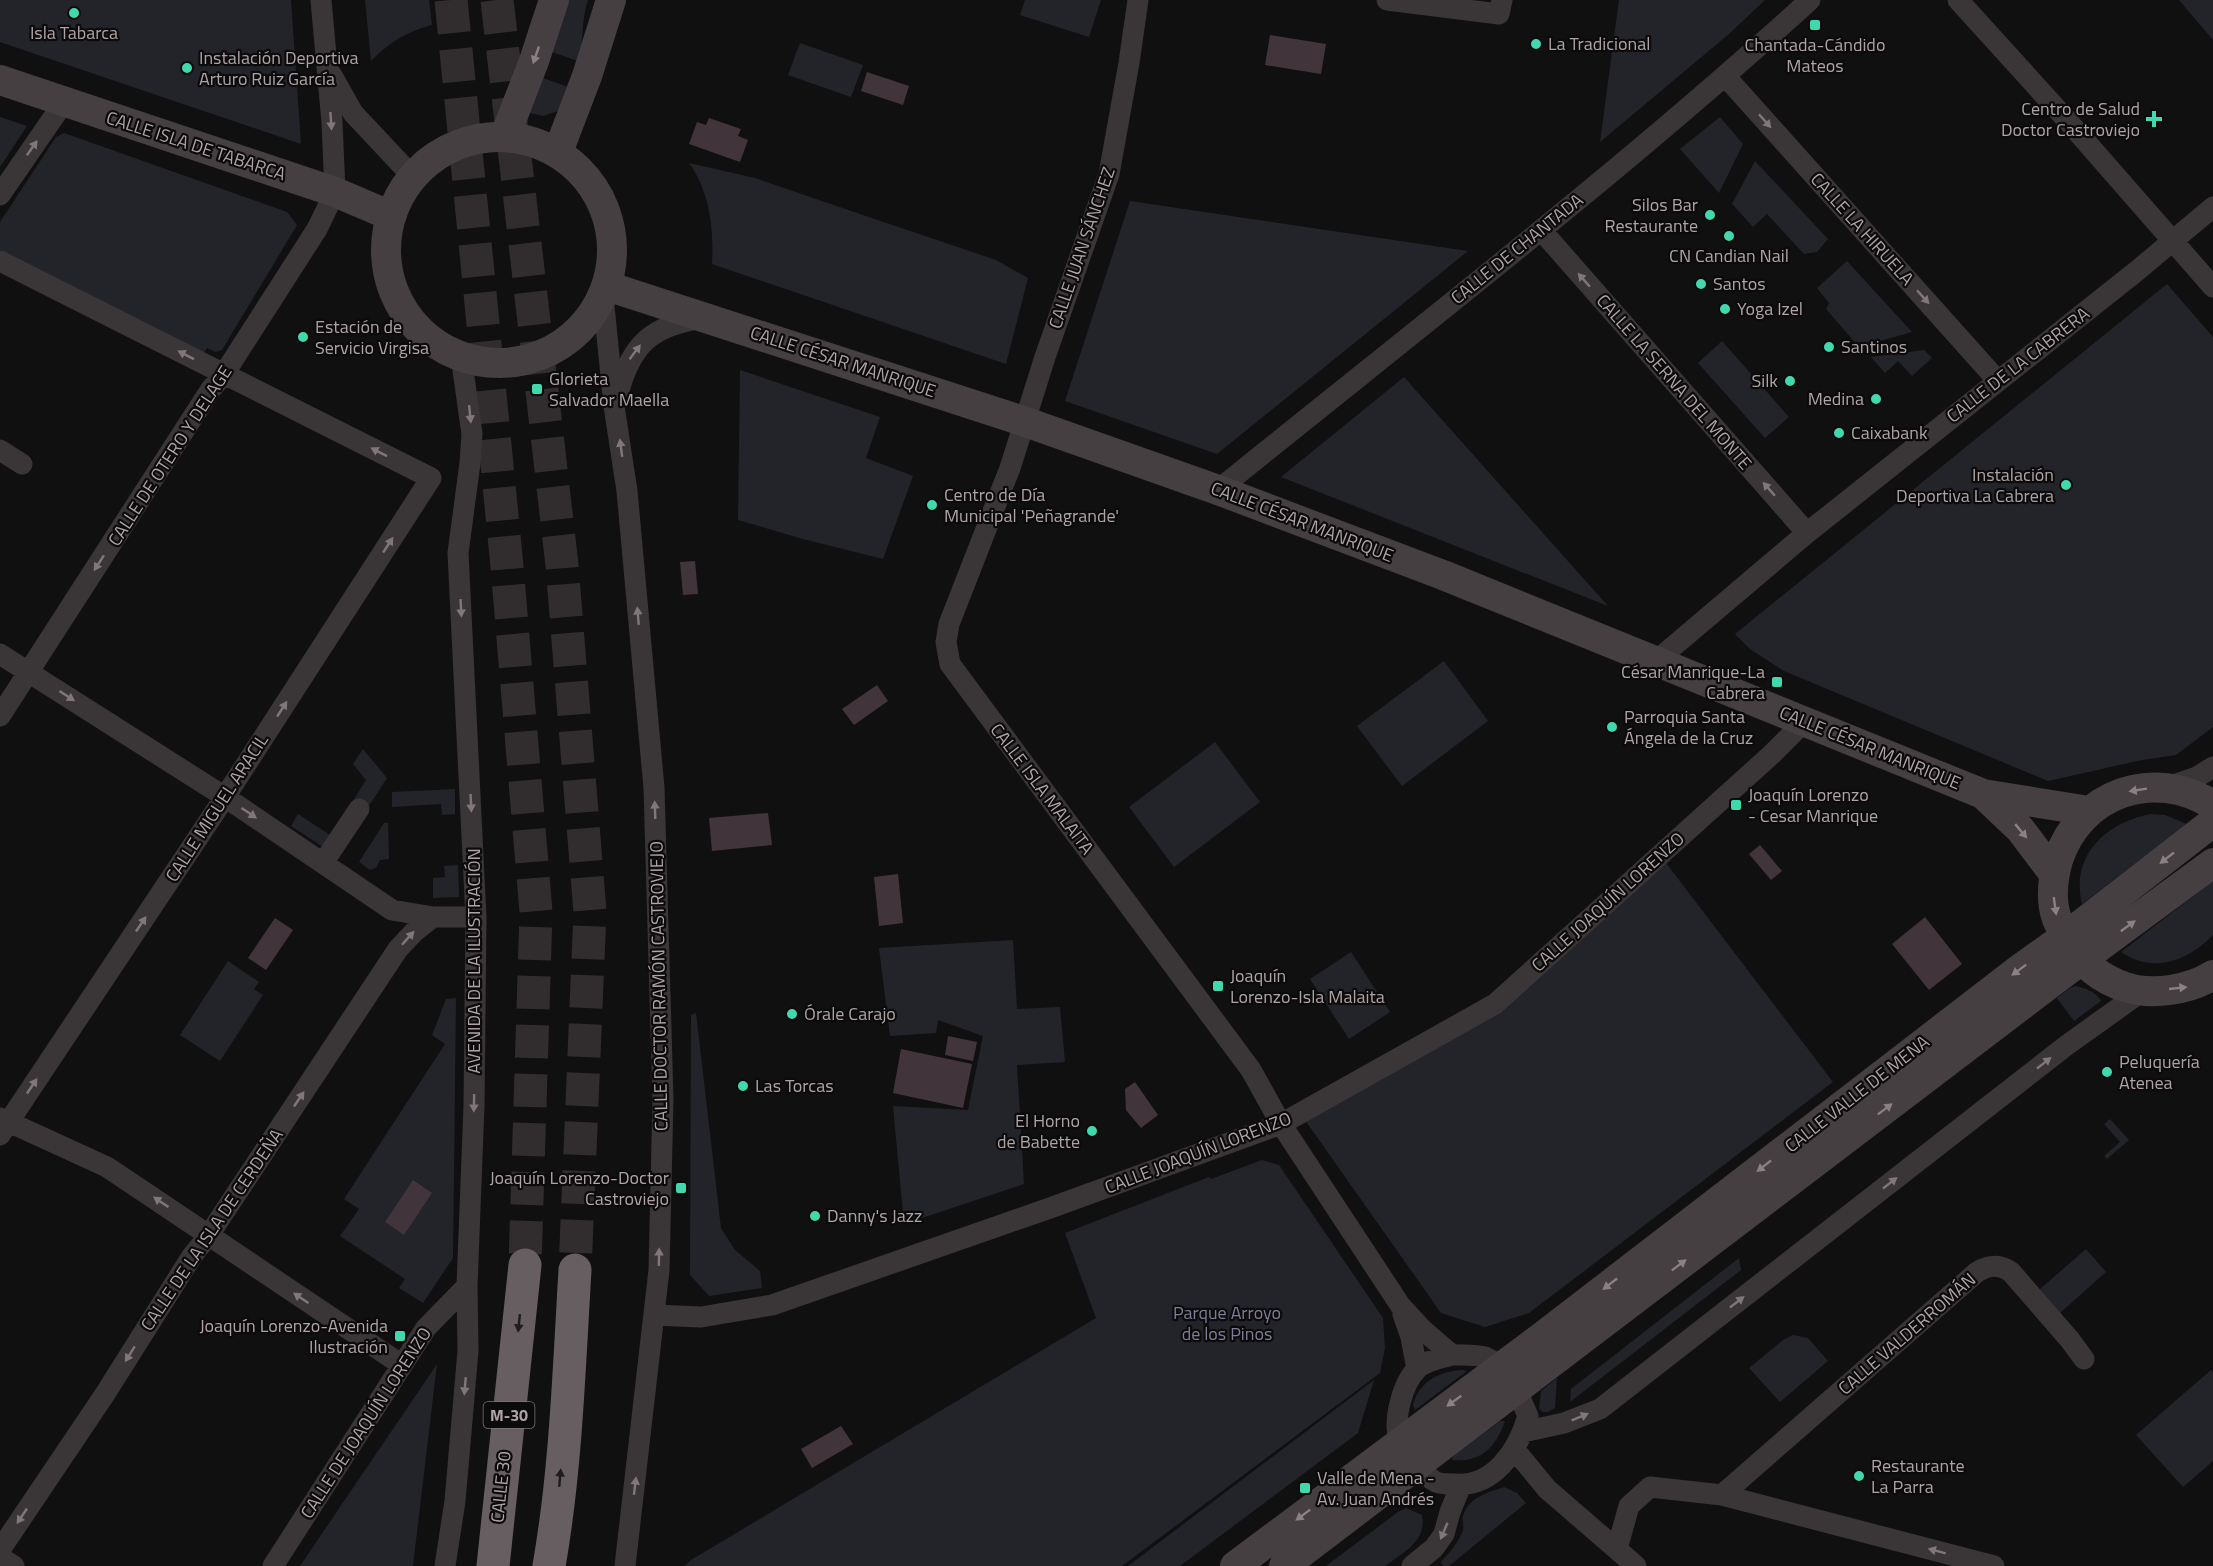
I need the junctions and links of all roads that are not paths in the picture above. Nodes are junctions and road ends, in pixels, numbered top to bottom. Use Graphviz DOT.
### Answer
graph roads {
  1 [pos="321,0"];
  2 [pos="555,0"];
  3 [pos="611,0"];
  4 [pos="1138,0"];
  5 [pos="1387,0"];
  6 [pos="1502,0"];
  7 [pos="1810,0"];
  8 [pos="1958,0"];
  9 [pos="327,66"];
  10 [pos="1726,77"];
  11 [pos="0,80"];
  12 [pos="64,102"];
  13 [pos="505,136"];
  14 [pos="558,152"];
  15 [pos="413,177"];
  16 [pos="335,192"];
  17 [pos="0,195"];
  18 [pos="2213,207"];
  19 [pos="391,216"];
  20 [pos="1541,230"];
  21 [pos="2172,242"];
  22 [pos="0,261"];
  23 [pos="2213,287"];
  24 [pos="605,291"];
  25 [pos="708,318"];
  26 [pos="461,357"];
  27 [pos="224,374"];
  28 [pos="1998,381"];
  29 [pos="614,406"];
  30 [pos="1023,422"];
  31 [pos="0,450"];
  32 [pos="22,464"];
  33 [pos="1218,490"];
  34 [pos="1807,532"];
  35 [pos="0,654"];
  36 [pos="1656,661"];
  37 [pos="30,672"];
  38 [pos="0,716"];
  39 [pos="1804,722"];
  40 [pos="2213,767"];
  41 [pos="2168,787"];
  42 [pos="1983,794"];
  43 [pos="225,797"];
  44 [pos="2213,805"];
  45 [pos="359,809"];
  46 [pos="2089,812"];
  47 [pos="2213,822"];
  48 [pos="323,863"];
  49 [pos="2213,863"];
  50 [pos="2054,874"];
  51 [pos="476,917"];
  52 [pos="433,918"];
  53 [pos="2074,948"];
  54 [pos="2213,976"];
  55 [pos="2141,992"];
  56 [pos="1281,1124"];
  57 [pos="3,1125"];
  58 [pos="209,1235"];
  59 [pos="525,1265"];
  60 [pos="575,1270"];
  61 [pos="467,1286"];
  62 [pos="1400,1305"];
  63 [pos="654,1315"];
  64 [pos="426,1328"];
  65 [pos="468,1351"];
  66 [pos="1452,1354"];
  67 [pos="2084,1359"];
  68 [pos="402,1365"];
  69 [pos="1417,1369"];
  70 [pos="1509,1378"];
  71 [pos="1399,1442"];
  72 [pos="1513,1449"];
  73 [pos="1416,1465"];
  74 [pos="1461,1485"];
  75 [pos="1722,1495"];
  76 [pos="1617,1549"];
  77 [pos="0,1550"];
  78 [pos="552,1556"];
  79 [pos="0,1557"];
  80 [pos="14,1566"];
  81 [pos="273,1566"];
  82 [pos="445,1566"];
  83 [pos="493,1566"];
  84 [pos="625,1566"];
  85 [pos="1235,1566"];
  86 [pos="1284,1566"];
  87 [pos="1412,1566"];
  88 [pos="1636,1566"];
  89 [pos="1994,1566"];
  1 -- 9 [label="street"];
  2 -- 13 [label="street, one-way"];
  3 -- 14 [label="street"];
  4 -- 30 [label="street, CALLE JUAN SÁNCHEZ"];
  5 -- 6 [label="street"];
  7 -- 10 [label="street, CALLE DE CHANTADA"];
  8 -- 21 [label="street"];
  9 -- 15 [label="street"];
  9 -- 16 [label="street, one-way"];
  10 -- 20 [label="street, CALLE DE CHANTADA"];
  10 -- 28 [label="street, CALLE LA HIRUELA, one-way"];
  11 -- 12 [label="street, CALLE ISLA DE TABARCA"];
  12 -- 16 [label="street, CALLE ISLA DE TABARCA"];
  17 -- 12 [label="street, one-way"];
  13 -- 14 [label="street"];
  13 -- 15 [label="street"];
  14 -- 24 [label="street"];
  15 -- 19 [label="street"];
  16 -- 19 [label="street, CALLE ISLA DE TABARCA"];
  16 -- 27 [label="street, CALLE DE OTERO Y DELAGE"];
  18 -- 21 [label="street, CALLE DE LA CABRERA"];
  19 -- 26 [label="street"];
  20 -- 33 [label="street, CALLE DE CHANTADA"];
  34 -- 20 [label="street, CALLE LA SERNA DEL MONTE, one-way"];
  21 -- 23 [label="street"];
  21 -- 28 [label="street, CALLE DE LA CABRERA"];
  27 -- 22 [label="street, one-way"];
  24 -- 25 [label="street, CALLE CÉSAR MANRIQUE"];
  24 -- 26 [label="street"];
  24 -- 29 [label="street, CALLE DOCTOR RAMÓN CASTROVIEJO"];
  29 -- 25 [label="street, CALLE DOCTOR RAMÓN CASTROVIEJO, one-way"];
  25 -- 30 [label="street, CALLE CÉSAR MANRIQUE"];
  26 -- 51 [label="street, AVENIDA DE LA ILUSTRACIÓN, one-way"];
  27 -- 37 [label="street, CALLE DE OTERO Y DELAGE, one-way"];
  43 -- 27 [label="street, CALLE MIGUEL ARACIL, one-way"];
  28 -- 34 [label="street, CALLE DE LA CABRERA"];
  63 -- 29 [label="street, CALLE DOCTOR RAMÓN CASTROVIEJO, one-way"];
  30 -- 33 [label="street, CALLE CÉSAR MANRIQUE"];
  30 -- 56 [label="street, CALLE ISLA MALAITA"];
  31 -- 32 [label="street"];
  33 -- 36 [label="street, CALLE CÉSAR MANRIQUE"];
  34 -- 36 [label="street, CALLE DE LA CABRERA"];
  35 -- 37 [label="street"];
  36 -- 39 [label="street, CALLE CÉSAR MANRIQUE"];
  37 -- 38 [label="street, CALLE DE OTERO Y DELAGE"];
  37 -- 43 [label="street, one-way"];
  39 -- 42 [label="street, CALLE CÉSAR MANRIQUE"];
  39 -- 56 [label="street, CALLE JOAQUÍN LORENZO"];
  40 -- 41 [label="street"];
  41 -- 44 [label="street"];
  41 -- 46 [label="street, one-way"];
  42 -- 46 [label="street, CALLE CÉSAR MANRIQUE"];
  42 -- 50 [label="street, CALLE CÉSAR MANRIQUE, one-way"];
  43 -- 48 [label="street, one-way"];
  57 -- 43 [label="street, CALLE MIGUEL ARACIL, one-way"];
  45 -- 48 [label="street"];
  46 -- 50 [label="street"];
  47 -- 53 [label="street, CALLE VALLE DE MENA, one-way"];
  48 -- 52 [label="street"];
  53 -- 49 [label="street, CALLE VALLE DE MENA, one-way"];
  50 -- 53 [label="street, one-way"];
  51 -- 52 [label="street"];
  51 -- 61 [label="street, AVENIDA DE LA ILUSTRACIÓN, one-way"];
  58 -- 52 [label="street, CALLE DE LA ISLA DE CERDEÑA, one-way"];
  53 -- 55 [label="street"];
  53 -- 70 [label="street, CALLE VALLE DE MENA"];
  55 -- 54 [label="street, one-way"];
  72 -- 55 [label="street, one-way"];
  56 -- 62 [label="street, CALLE ISLA MALAITA"];
  56 -- 63 [label="street, CALLE JOAQUÍN LORENZO"];
  58 -- 57 [label="street, one-way"];
  68 -- 58 [label="street, one-way"];
  58 -- 77 [label="street, CALLE DE LA ISLA DE CERDEÑA, one-way"];
  59 -- 83 [label="highway, CALLE 30 / M-30, one-way"];
  78 -- 60 [label="highway, one-way"];
  61 -- 64 [label="street, CALLE DE JOAQUÍN LORENZO"];
  61 -- 65 [label="street, AVENIDA DE LA ILUSTRACIÓN"];
  62 -- 66 [label="street"];
  62 -- 69 [label="street"];
  84 -- 63 [label="street, CALLE DOCTOR RAMÓN CASTROVIEJO, one-way"];
  64 -- 65 [label="street"];
  64 -- 68 [label="street, CALLE DE JOAQUÍN LORENZO"];
  65 -- 82 [label="street, AVENIDA DE LA ILUSTRACIÓN, one-way"];
  66 -- 69 [label="street"];
  66 -- 70 [label="street"];
  67 -- 75 [label="street, CALLE VALDERROMÁN"];
  68 -- 81 [label="street, CALLE DE JOAQUÍN LORENZO"];
  69 -- 71 [label="street"];
  70 -- 71 [label="street, CALLE VALLE DE MENA, one-way"];
  70 -- 72 [label="street"];
  70 -- 73 [label="street, CALLE VALLE DE MENA"];
  71 -- 73 [label="street"];
  71 -- 85 [label="street, CALLE VALLE DE MENA, one-way"];
  72 -- 74 [label="street"];
  72 -- 76 [label="street"];
  73 -- 74 [label="street"];
  73 -- 86 [label="street, CALLE VALLE DE MENA"];
  74 -- 87 [label="street, one-way"];
  75 -- 76 [label="street"];
  89 -- 75 [label="street, one-way"];
  76 -- 88 [label="street"];
  79 -- 80 [label="street"];
}
